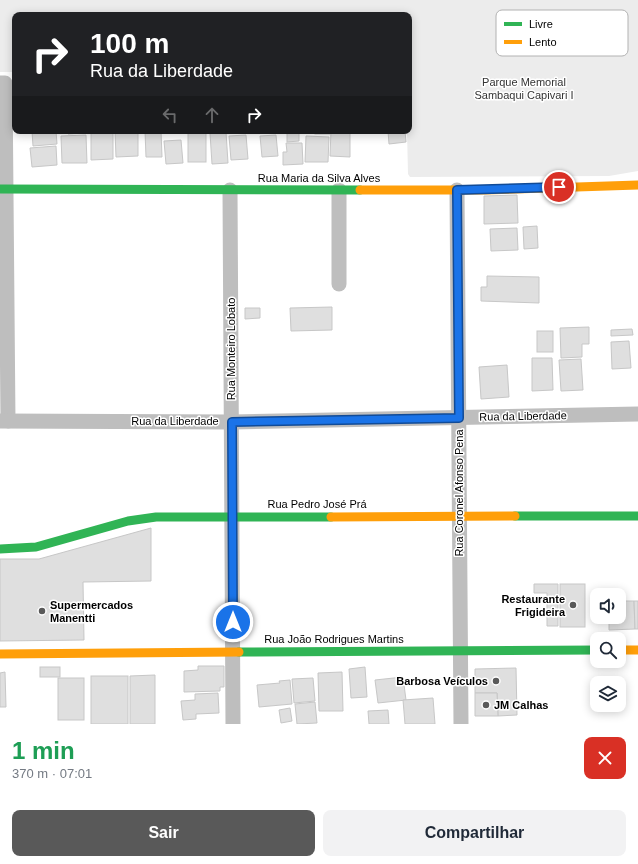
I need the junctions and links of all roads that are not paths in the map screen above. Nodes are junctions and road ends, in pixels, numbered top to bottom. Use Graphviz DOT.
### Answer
graph roads {
  1 [pos="0,83"];
  2 [pos="638,185"];
  3 [pos="3,189"];
  4 [pos="230,190"];
  5 [pos="339,190"];
  6 [pos="457,190"];
  7 [pos="339,284"];
  8 [pos="638,414"];
  9 [pos="459,418"];
  10 [pos="4,421"];
  11 [pos="232,422"];
  12 [pos="459,516"];
  13 [pos="638,516"];
  14 [pos="232,517"];
  15 [pos="0,549"];
  16 [pos="590,650"];
  17 [pos="626,650"];
  18 [pos="638,650"];
  19 [pos="460,651"];
  20 [pos="233,652"];
  21 [pos="0,654"];
  22 [pos="233,724"];
  23 [pos="461,724"];
  1 -- 3 [label="street"];
  2 -- 6 [label="street, Rua Maria da Silva Alves"];
  3 -- 4 [label="street, Rua Maria da Silva Alves"];
  3 -- 10 [label="street"];
  4 -- 5 [label="street, Rua Maria da Silva Alves"];
  4 -- 11 [label="street, Rua Monteiro Lobato"];
  5 -- 6 [label="street, Rua Maria da Silva Alves"];
  5 -- 7 [label="street"];
  6 -- 9 [label="street, Rua Coronel Afonso Pena"];
  8 -- 9 [label="street, Rua da Liberdade"];
  9 -- 11 [label="street, Rua da Liberdade"];
  9 -- 12 [label="street, Rua Coronel Afonso Pena"];
  10 -- 11 [label="street, Rua da Liberdade"];
  11 -- 14 [label="street, Rua Monteiro Lobato"];
  12 -- 13 [label="street, Rua Pedro José Prá"];
  12 -- 14 [label="street, Rua Pedro José Prá"];
  12 -- 19 [label="street, Rua Coronel Afonso Pena"];
  14 -- 15 [label="street, Rua Pedro José Prá"];
  14 -- 20 [label="street, Rua Monteiro Lobato"];
  16 -- 19 [label="street, Rua João Rodrigues Martins"];
  17 -- 18 [label="street"];
  19 -- 20 [label="street, Rua João Rodrigues Martins"];
  19 -- 23 [label="street, Rua Coronel Afonso Pena"];
  20 -- 21 [label="street, Rua João Rodrigues Martins"];
  20 -- 22 [label="street, Rua Monteiro Lobato"];
}
